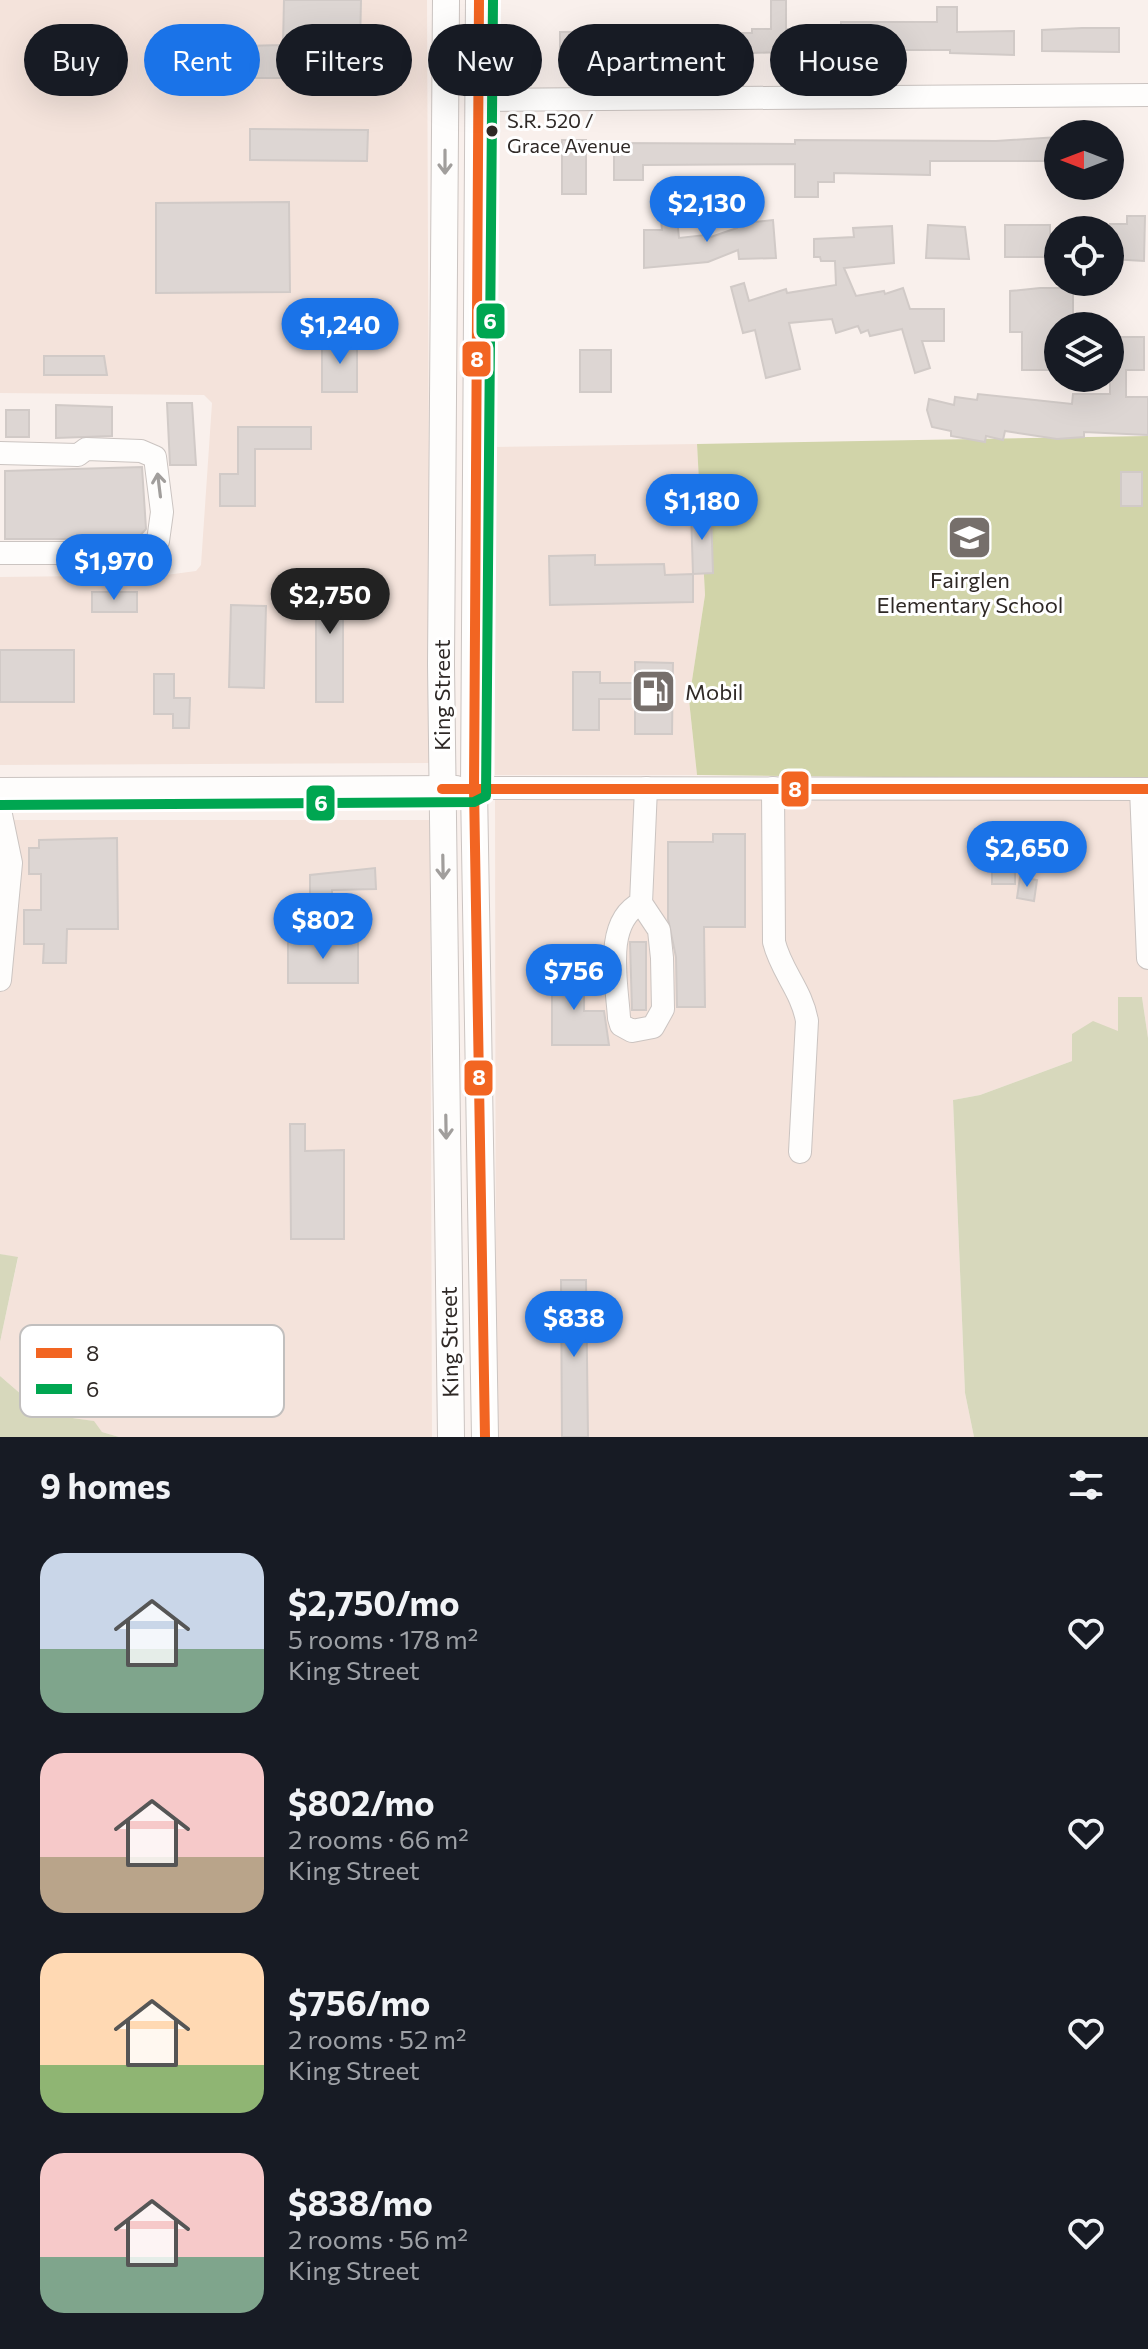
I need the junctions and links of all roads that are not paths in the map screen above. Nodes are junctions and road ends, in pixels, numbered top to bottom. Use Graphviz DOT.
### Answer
graph roads {
  1 [pos="446,0"];
  2 [pos="462,0"];
  3 [pos="479,0"];
  4 [pos="1148,95"];
  5 [pos="479,100"];
  6 [pos="479,154"];
  7 [pos="0,453"];
  8 [pos="0,553"];
  9 [pos="474,788"];
  10 [pos="646,788"];
  11 [pos="773,788"];
  12 [pos="442,789"];
  13 [pos="1144,789"];
  14 [pos="0,791"];
  15 [pos="0,810"];
  16 [pos="6,863"];
  17 [pos="641,903"];
  18 [pos="1148,958"];
  19 [pos="0,980"];
  20 [pos="800,1152"];
  21 [pos="482,1261"];
  22 [pos="448,1262"];
  23 [pos="451,1437"];
  24 [pos="485,1437"];
  1 -- 12 [label="main road, King Street, one-way"];
  2 -- 6 [label="main road"];
  3 -- 5 [label="main road, King Street"];
  4 -- 5 [label="street"];
  5 -- 6 [label="main road, King Street"];
  6 -- 9 [label="main road, King Street"];
  8 -- 7 [label="street, one-way"];
  9 -- 10 [label="street"];
  9 -- 12 [label="main road"];
  9 -- 21 [label="main road, King Street"];
  10 -- 11 [label="street"];
  10 -- 17 [label="street"];
  11 -- 13 [label="street"];
  11 -- 20 [label="street"];
  12 -- 14 [label="main road"];
  12 -- 22 [label="main road, King Street, one-way"];
  13 -- 18 [label="street"];
  15 -- 16 [label="street"];
  16 -- 19 [label="street"];
  17 -- 17 [label="street"];
  21 -- 22 [label="main road"];
  21 -- 24 [label="main road, King Street"];
  22 -- 23 [label="main road, King Street"];
}
